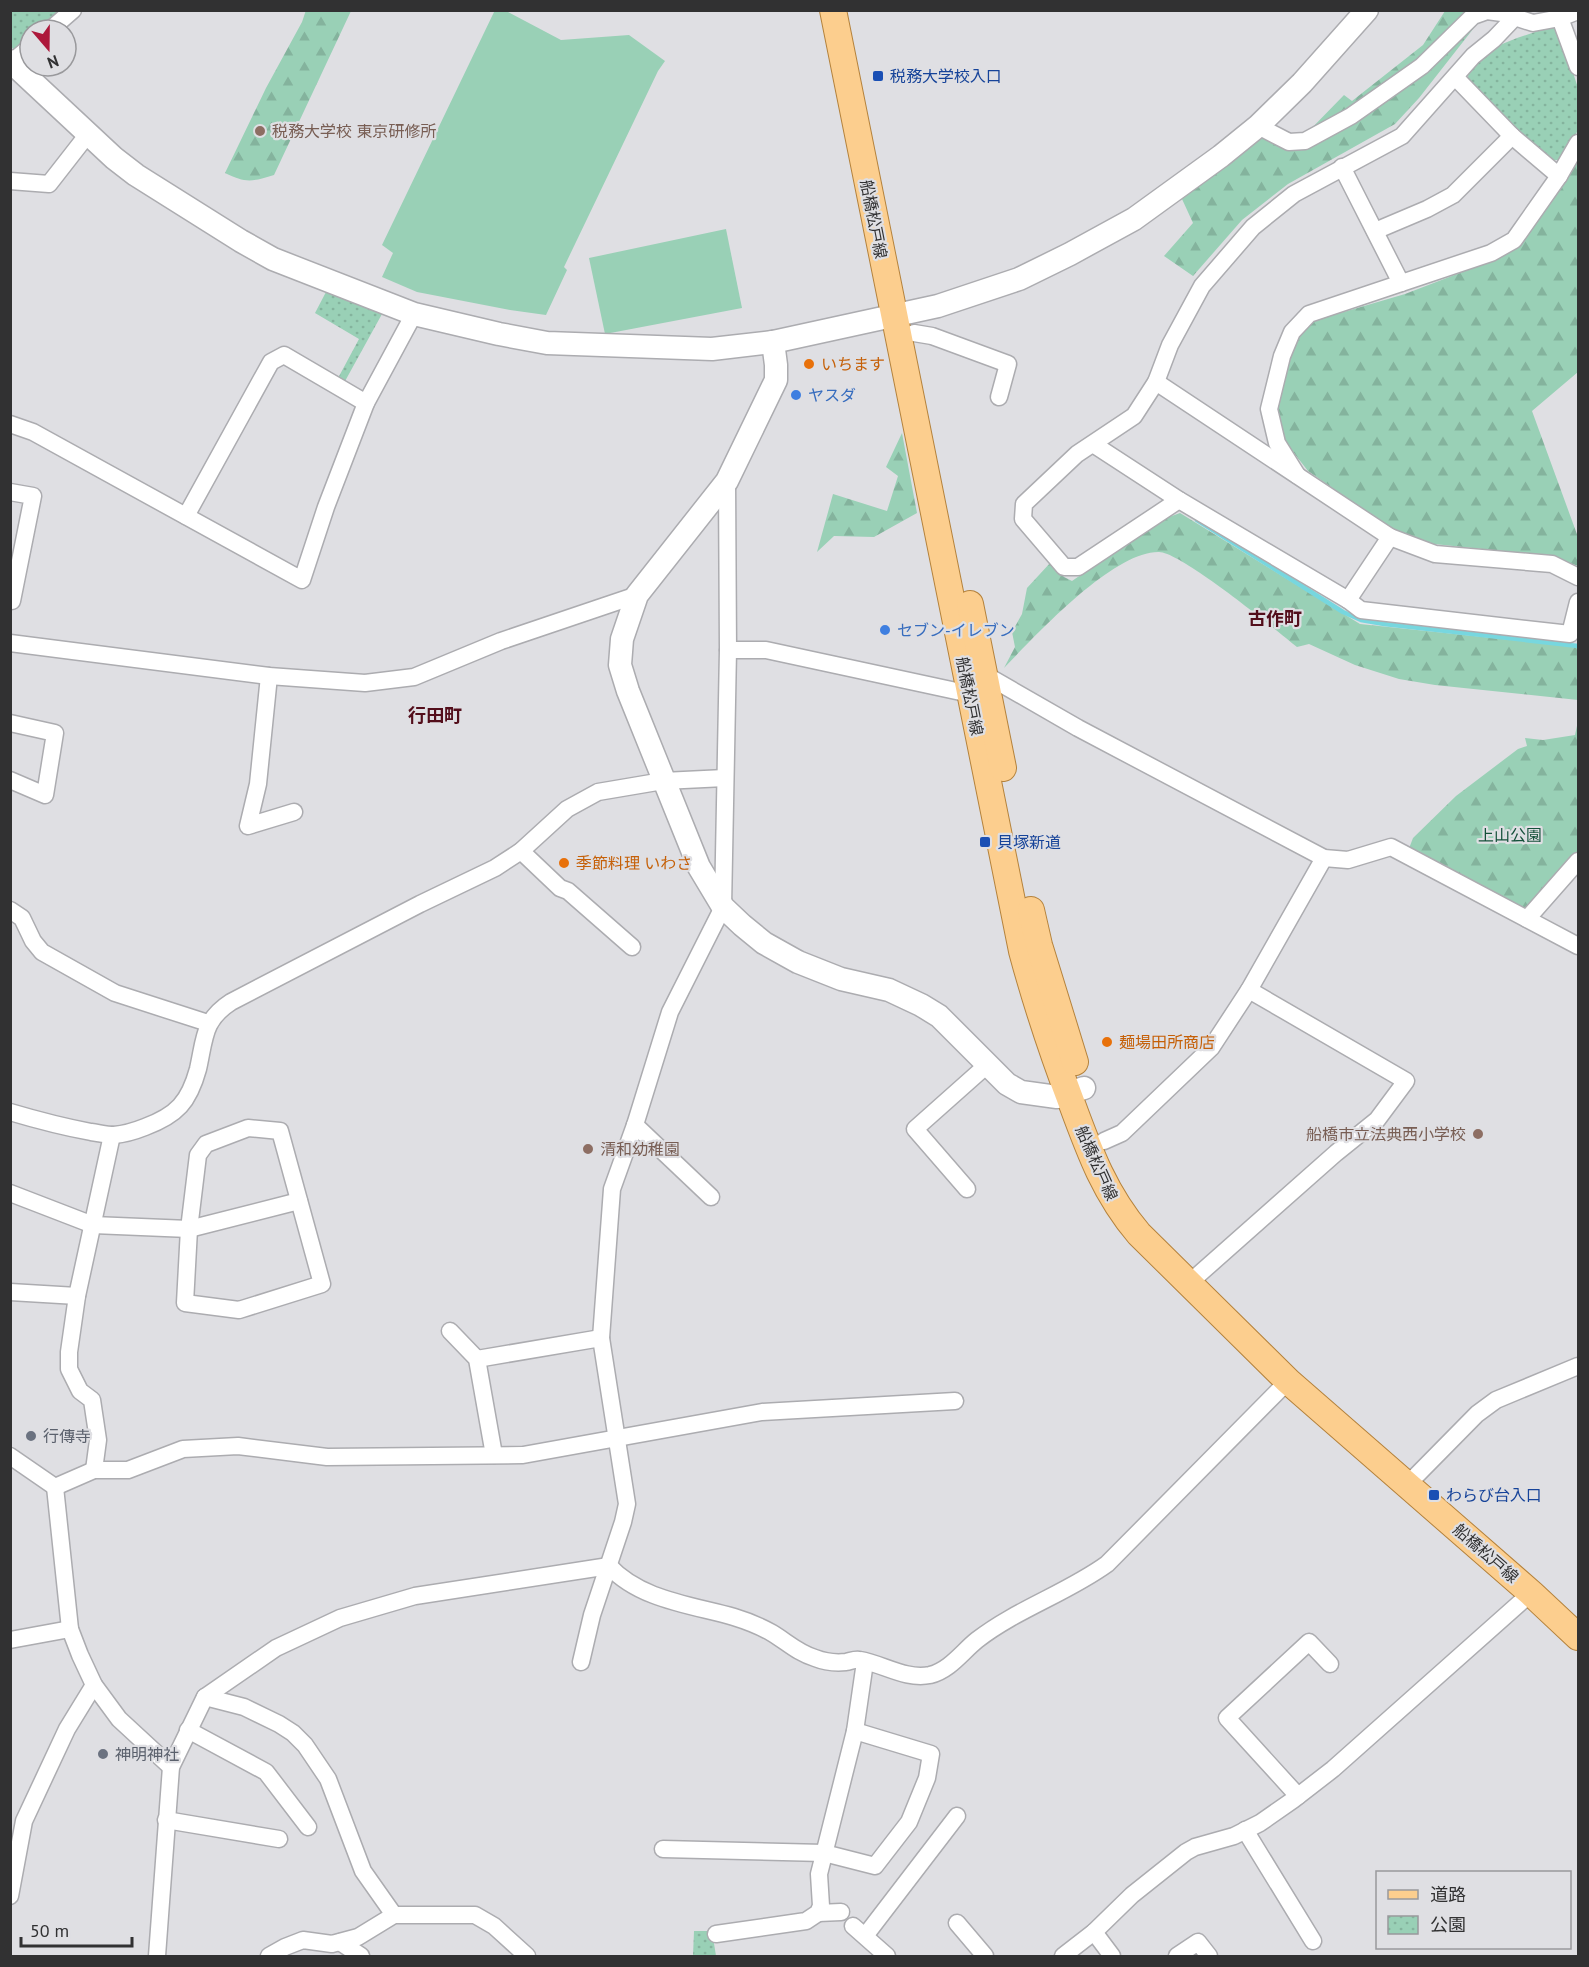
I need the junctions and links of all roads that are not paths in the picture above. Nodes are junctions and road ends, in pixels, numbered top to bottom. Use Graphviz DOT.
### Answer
graph roads {
  1 [pos="833,10"];
  2 [pos="851,10"];
  3 [pos="1367,10"];
  4 [pos="1493,11"];
  5 [pos="1578,11"];
  6 [pos="1514,18"];
  7 [pos="1560,18"];
  8 [pos="11,62"];
  9 [pos="1578,67"];
  10 [pos="1455,77"];
  11 [pos="1258,126"];
  12 [pos="88,134"];
  13 [pos="1512,136"];
  14 [pos="1578,143"];
  15 [pos="1342,167"];
  16 [pos="1559,176"];
  17 [pos="10,181"];
  18 [pos="1375,231"];
  19 [pos="1401,283"];
  20 [pos="414,314"];
  21 [pos="906,321"];
  22 [pos="773,342"];
  23 [pos="1156,382"];
  24 [pos="999,397"];
  25 [pos="366,403"];
  26 [pos="10,424"];
  27 [pos="1093,444"];
  28 [pos="1297,476"];
  29 [pos="727,482"];
  30 [pos="10,492"];
  31 [pos="1179,500"];
  32 [pos="186,516"];
  33 [pos="1390,537"];
  34 [pos="1578,577"];
  35 [pos="638,595"];
  36 [pos="1348,600"];
  37 [pos="10,601"];
  38 [pos="1578,602"];
  39 [pos="10,643"];
  40 [pos="728,650"];
  41 [pos="269,676"];
  42 [pos="977,684"];
  43 [pos="10,723"];
  44 [pos="725,778"];
  45 [pos="10,780"];
  46 [pos="663,781"];
  47 [pos="294,812"];
  48 [pos="521,851"];
  49 [pos="1324,858"];
  50 [pos="1578,861"];
  51 [pos="723,907"];
  52 [pos="10,910"];
  53 [pos="1527,919"];
  54 [pos="1578,946"];
  55 [pos="632,947"];
  56 [pos="1249,990"];
  57 [pos="208,1023"];
  58 [pos="987,1065"];
  59 [pos="1075,1091"];
  60 [pos="10,1112"];
  61 [pos="635,1125"];
  62 [pos="112,1135"];
  63 [pos="1104,1141"];
  64 [pos="967,1188"];
  65 [pos="10,1193"];
  66 [pos="711,1197"];
  67 [pos="299,1201"];
  68 [pos="93,1225"];
  69 [pos="189,1228"];
  70 [pos="1154,1250"];
  71 [pos="1188,1284"];
  72 [pos="10,1292"];
  73 [pos="77,1296"];
  74 [pos="450,1330"];
  75 [pos="601,1338"];
  76 [pos="477,1359"];
  77 [pos="1578,1366"];
  78 [pos="1288,1381"];
  79 [pos="956,1401"];
  80 [pos="615,1440"];
  81 [pos="10,1455"];
  82 [pos="494,1455"];
  83 [pos="94,1470"];
  84 [pos="1407,1485"];
  85 [pos="55,1487"];
  86 [pos="609,1566"];
  87 [pos="1531,1593"];
  88 [pos="70,1629"];
  89 [pos="1578,1637"];
  90 [pos="10,1640"];
  91 [pos="581,1662"];
  92 [pos="865,1662"];
  93 [pos="1330,1664"];
  94 [pos="94,1685"];
  95 [pos="205,1696"];
  96 [pos="188,1730"];
  97 [pos="855,1731"];
  98 [pos="171,1767"];
  99 [pos="1298,1796"];
  100 [pos="957,1816"];
  101 [pos="166,1820"];
  102 [pos="308,1827"];
  103 [pos="1245,1830"];
  104 [pos="279,1839"];
  105 [pos="663,1849"];
  106 [pos="824,1853"];
  107 [pos="10,1896"];
  108 [pos="818,1912"];
  109 [pos="841,1912"];
  110 [pos="394,1915"];
  111 [pos="957,1923"];
  112 [pos="1094,1932"];
  113 [pos="716,1934"];
  114 [pos="1313,1941"];
  115 [pos="340,1942"];
  116 [pos="157,1956"];
  117 [pos="269,1956"];
  118 [pos="361,1956"];
  119 [pos="526,1956"];
  120 [pos="887,1956"];
  121 [pos="985,1956"];
  122 [pos="1063,1956"];
  123 [pos="1112,1956"];
  124 [pos="1177,1956"];
  125 [pos="1209,1956"];
  1 -- 21 [label="main road, 船橋松戸線"];
  2 -- 21 [label="main road, 船橋松戸線"];
  3 -- 11 [label="street"];
  4 -- 6 [label="street"];
  4 -- 11 [label="street"];
  5 -- 7 [label="street"];
  6 -- 7 [label="street"];
  6 -- 10 [label="street"];
  7 -- 9 [label="street"];
  8 -- 12 [label="street"];
  10 -- 13 [label="street"];
  10 -- 15 [label="street"];
  11 -- 21 [label="street"];
  12 -- 17 [label="street"];
  12 -- 20 [label="street"];
  13 -- 16 [label="street"];
  13 -- 18 [label="street"];
  14 -- 16 [label="street"];
  15 -- 18 [label="street"];
  15 -- 23 [label="street"];
  16 -- 19 [label="street"];
  18 -- 19 [label="street"];
  19 -- 28 [label="street"];
  20 -- 22 [label="street"];
  20 -- 25 [label="street"];
  21 -- 22 [label="street"];
  21 -- 24 [label="street"];
  21 -- 42 [label="main road, 船橋松戸線"];
  22 -- 29 [label="street"];
  23 -- 27 [label="street"];
  23 -- 28 [label="street"];
  25 -- 32 [label="street"];
  25 -- 32 [label="street"];
  26 -- 32 [label="street"];
  27 -- 31 [label="street"];
  27 -- 31 [label="street"];
  28 -- 33 [label="street"];
  29 -- 35 [label="street"];
  29 -- 40 [label="street"];
  30 -- 37 [label="street"];
  31 -- 36 [label="street"];
  33 -- 34 [label="street"];
  33 -- 36 [label="street"];
  35 -- 41 [label="street"];
  35 -- 46 [label="street"];
  36 -- 38 [label="street"];
  39 -- 41 [label="street"];
  40 -- 42 [label="street"];
  40 -- 44 [label="street"];
  41 -- 47 [label="street"];
  42 -- 49 [label="street"];
  42 -- 59 [label="main road, 船橋松戸線"];
  43 -- 45 [label="street"];
  44 -- 46 [label="street"];
  44 -- 51 [label="street"];
  46 -- 48 [label="street"];
  46 -- 51 [label="street"];
  48 -- 55 [label="street"];
  48 -- 57 [label="street"];
  49 -- 53 [label="street"];
  49 -- 56 [label="street"];
  50 -- 53 [label="street"];
  51 -- 58 [label="street"];
  51 -- 61 [label="street"];
  52 -- 57 [label="street"];
  53 -- 54 [label="street"];
  56 -- 63 [label="street"];
  56 -- 71 [label="street"];
  57 -- 62 [label="street"];
  58 -- 59 [label="street"];
  58 -- 64 [label="street"];
  59 -- 63 [label="main road, 船橋松戸線"];
  59 -- 70 [label="main road, 船橋松戸線"];
  60 -- 62 [label="street"];
  61 -- 66 [label="street"];
  61 -- 75 [label="street"];
  62 -- 68 [label="street"];
  63 -- 70 [label="main road, 船橋松戸線"];
  65 -- 68 [label="street"];
  67 -- 69 [label="street"];
  67 -- 69 [label="street"];
  67 -- 69 [label="street"];
  68 -- 69 [label="street"];
  68 -- 73 [label="street"];
  70 -- 71 [label="main road, 船橋松戸線"];
  71 -- 78 [label="main road, 船橋松戸線"];
  72 -- 73 [label="street"];
  73 -- 83 [label="street"];
  74 -- 76 [label="street"];
  75 -- 76 [label="street"];
  75 -- 80 [label="street"];
  76 -- 82 [label="street"];
  77 -- 84 [label="street"];
  78 -- 84 [label="main road, 船橋松戸線"];
  78 -- 92 [label="street"];
  79 -- 80 [label="street"];
  80 -- 82 [label="street"];
  80 -- 86 [label="street"];
  81 -- 85 [label="street"];
  82 -- 83 [label="street"];
  83 -- 85 [label="street"];
  84 -- 87 [label="main road, 船橋松戸線"];
  85 -- 88 [label="street"];
  86 -- 91 [label="street"];
  86 -- 92 [label="street"];
  86 -- 95 [label="street"];
  87 -- 89 [label="main road, 船橋松戸線"];
  87 -- 99 [label="street"];
  88 -- 90 [label="street"];
  88 -- 94 [label="street"];
  92 -- 97 [label="street"];
  93 -- 99 [label="street"];
  94 -- 98 [label="street"];
  94 -- 107 [label="street"];
  95 -- 96 [label="street"];
  95 -- 110 [label="street"];
  96 -- 98 [label="street"];
  96 -- 102 [label="street"];
  97 -- 106 [label="street"];
  97 -- 106 [label="street"];
  98 -- 101 [label="street"];
  99 -- 103 [label="street"];
  100 -- 120 [label="street"];
  101 -- 104 [label="street"];
  101 -- 116 [label="street"];
  103 -- 112 [label="street"];
  103 -- 114 [label="street"];
  105 -- 106 [label="street"];
  106 -- 108 [label="street"];
  108 -- 109 [label="street"];
  108 -- 113 [label="street"];
  110 -- 115 [label="street"];
  110 -- 119 [label="street"];
  111 -- 121 [label="street"];
  112 -- 122 [label="street"];
  112 -- 123 [label="street"];
  115 -- 117 [label="street"];
  115 -- 118 [label="street"];
  124 -- 125 [label="street"];
}
